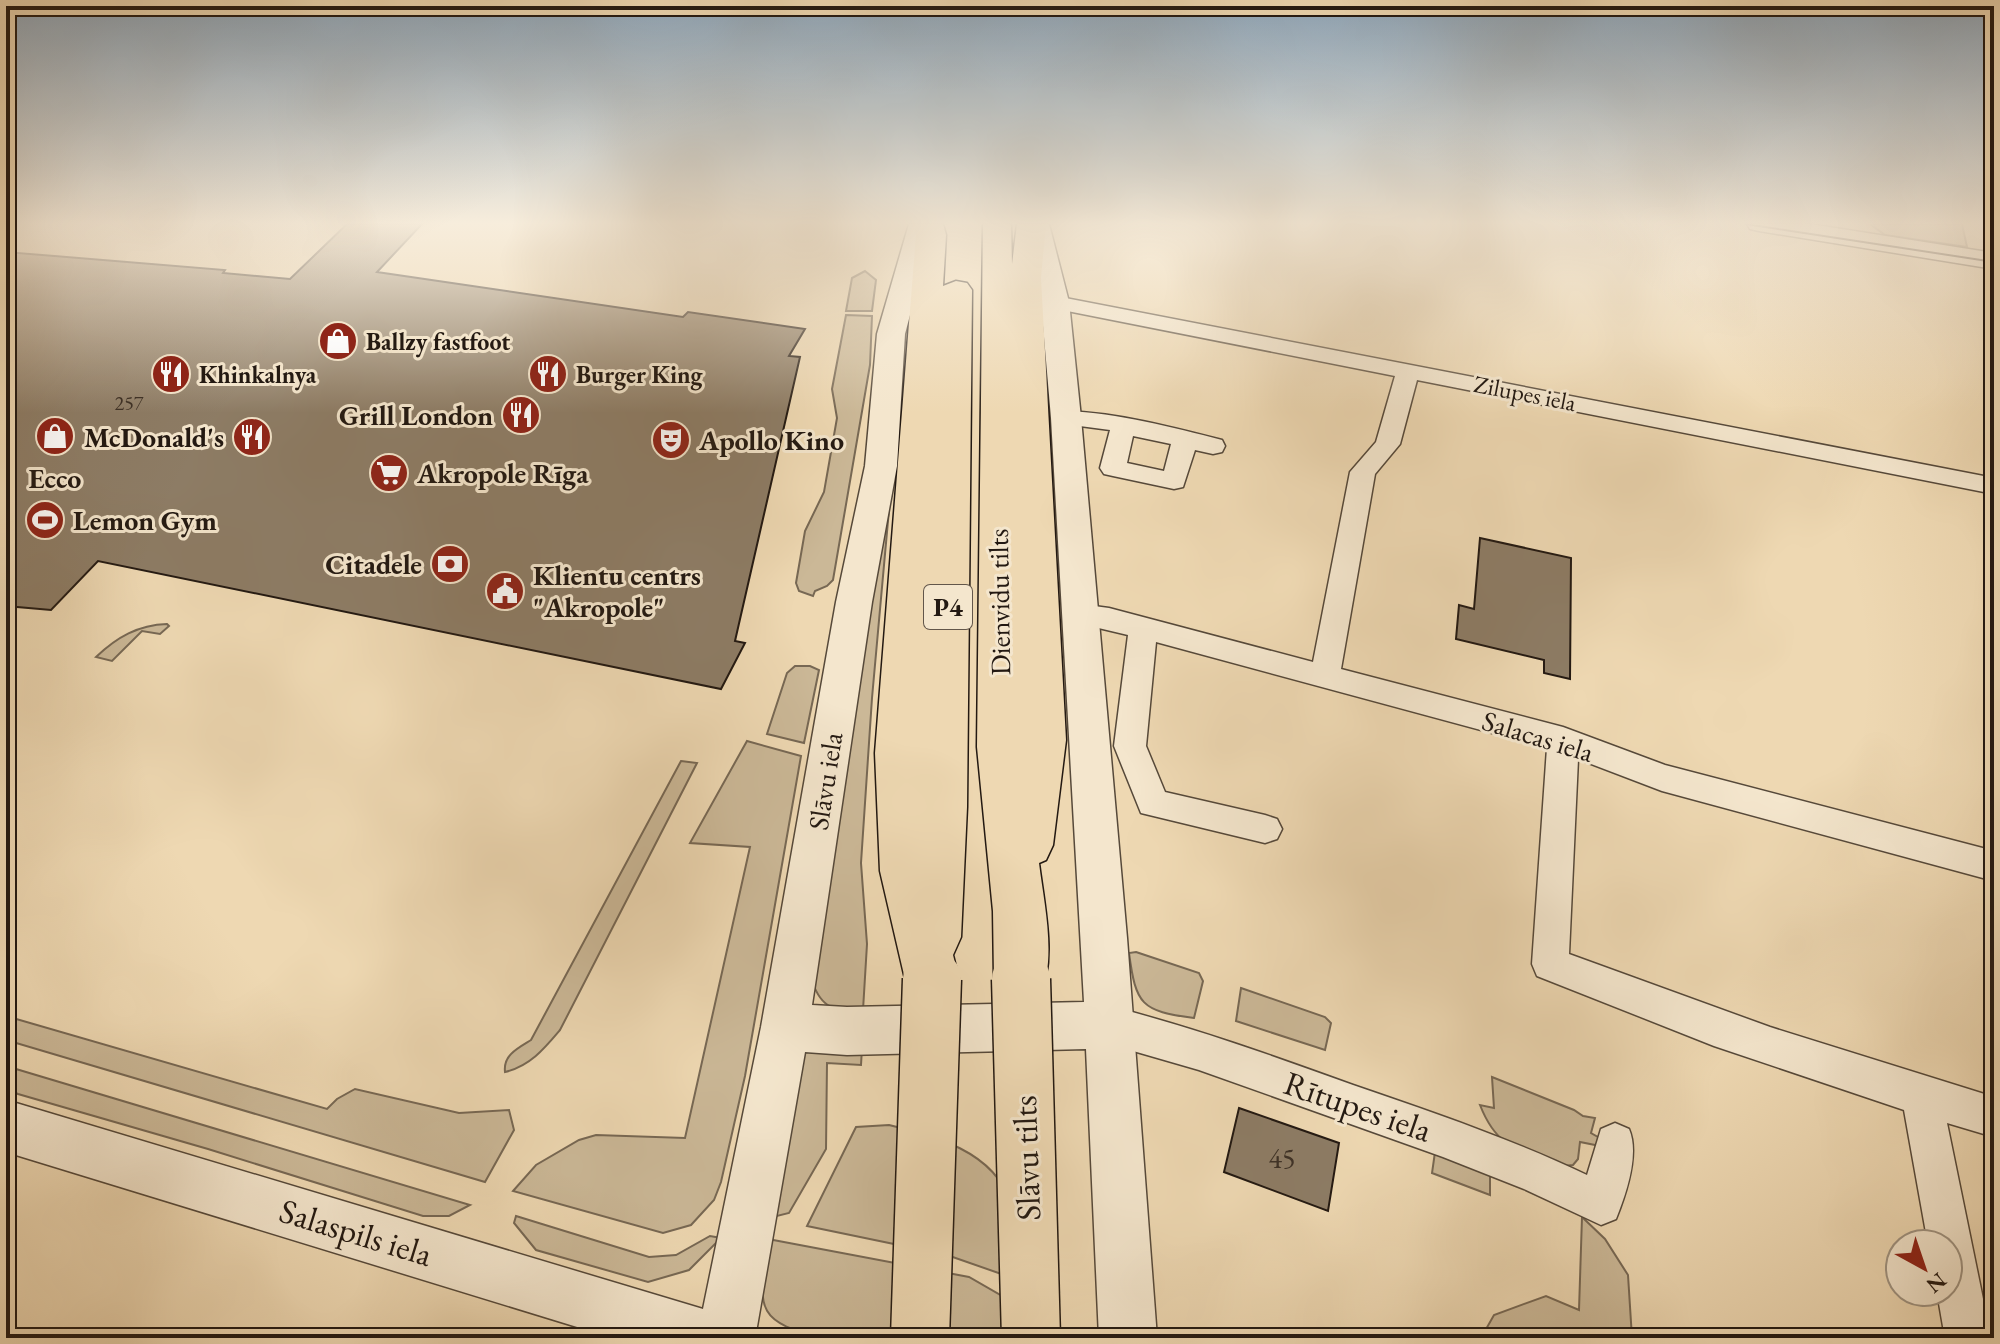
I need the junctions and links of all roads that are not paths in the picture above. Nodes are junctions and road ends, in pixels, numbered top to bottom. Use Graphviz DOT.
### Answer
graph roads {
  1 [pos="928,287"];
  2 [pos="929,287"];
  3 [pos="1026,287"];
  4 [pos="1039,287"];
  5 [pos="1055,302"];
  6 [pos="1408,370"];
  7 [pos="1066,418"];
  8 [pos="1123,426"];
  9 [pos="1185,439"];
  10 [pos="1213,446"];
  11 [pos="1994,486"];
  12 [pos="1079,614"];
  13 [pos="1143,628"];
  14 [pos="1325,677"];
  15 [pos="1563,740"];
  16 [pos="1265,829"];
  17 [pos="1994,866"];
  18 [pos="1109,1025"];
  19 [pos="785,1027"];
  20 [pos="1922,1097"];
  21 [pos="1994,1117"];
  22 [pos="6,1126"];
  23 [pos="1615,1143"];
  24 [pos="706,1338"];
  25 [pos="726,1338"];
  26 [pos="920,1338"];
  27 [pos="1031,1338"];
  28 [pos="1128,1338"];
  29 [pos="1968,1338"];
  1 -- 26 [label="highway, bridge"];
  2 -- 19 [label="street, Slāvu iela"];
  3 -- 27 [label="highway, Slāvu tilts, bridge"];
  4 -- 5 [label="street"];
  5 -- 6 [label="street, Zilupes iela"];
  5 -- 7 [label="street"];
  6 -- 11 [label="street, Zilupes iela"];
  6 -- 14 [label="street"];
  7 -- 8 [label="street"];
  7 -- 12 [label="street"];
  8 -- 9 [label="street"];
  8 -- 9 [label="street"];
  9 -- 10 [label="street"];
  12 -- 13 [label="street, Salacas iela"];
  12 -- 18 [label="street"];
  13 -- 14 [label="street, Salacas iela"];
  13 -- 16 [label="street"];
  14 -- 15 [label="street, Salacas iela"];
  15 -- 17 [label="street, Salacas iela"];
  15 -- 20 [label="street"];
  18 -- 19 [label="street"];
  18 -- 23 [label="street, Rītupes iela"];
  18 -- 28 [label="street"];
  19 -- 25 [label="street, Slāvu iela"];
  20 -- 21 [label="street"];
  20 -- 29 [label="street"];
  22 -- 24 [label="street, Salaspils iela"];
}
